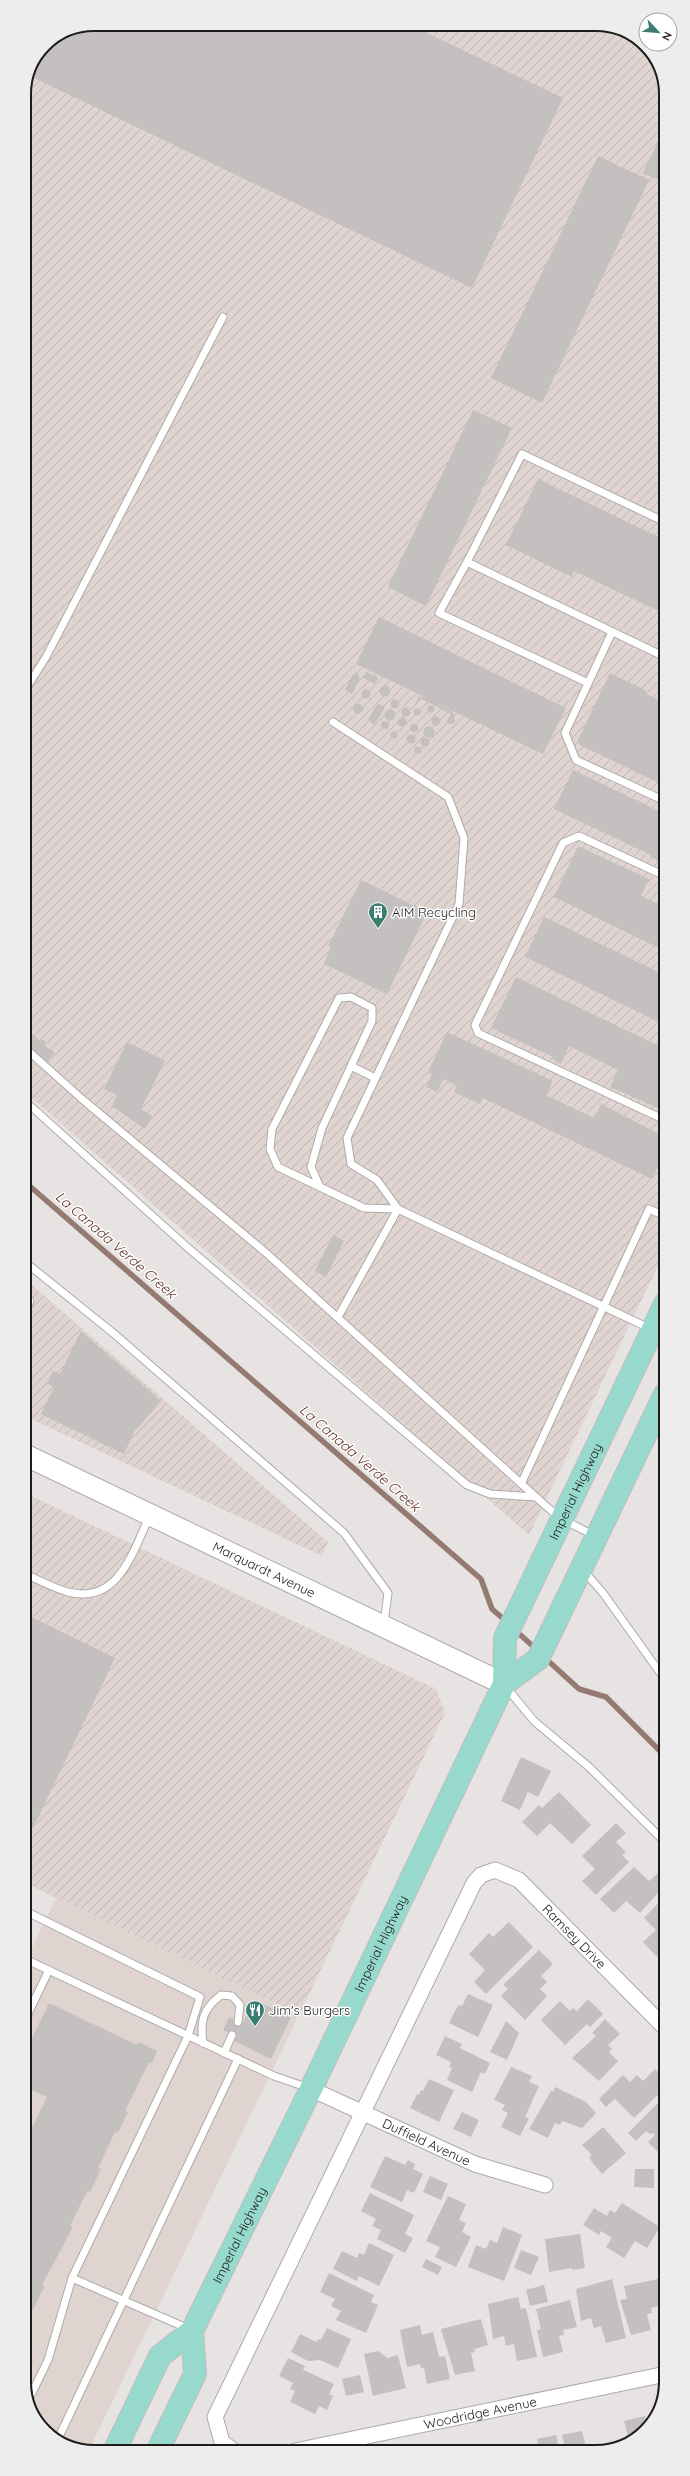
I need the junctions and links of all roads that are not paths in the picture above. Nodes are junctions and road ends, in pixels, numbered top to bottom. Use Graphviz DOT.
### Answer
graph roads {
  1 [pos="223,317"];
  2 [pos="659,519"];
  3 [pos="467,562"];
  4 [pos="612,632"];
  5 [pos="659,654"];
  6 [pos="31,681"];
  7 [pos="588,683"];
  8 [pos="333,722"];
  9 [pos="659,798"];
  10 [pos="659,873"];
  11 [pos="31,1053"];
  12 [pos="351,1066"];
  13 [pos="376,1078"];
  14 [pos="31,1107"];
  15 [pos="659,1117"];
  16 [pos="320,1187"];
  17 [pos="398,1209"];
  18 [pos="659,1213"];
  19 [pos="31,1267"];
  20 [pos="605,1306"];
  21 [pos="338,1317"];
  22 [pos="659,1317"];
  23 [pos="653,1330"];
  24 [pos="659,1407"];
  25 [pos="31,1458"];
  26 [pos="521,1484"];
  27 [pos="536,1497"];
  28 [pos="150,1515"];
  29 [pos="562,1519"];
  30 [pos="597,1536"];
  31 [pos="581,1569"];
  32 [pos="31,1577"];
  33 [pos="383,1627"];
  34 [pos="659,1671"];
  35 [pos="506,1677"];
  36 [pos="659,1836"];
  37 [pos="31,1915"];
  38 [pos="31,1962"];
  39 [pos="49,1970"];
  40 [pos="31,2008"];
  41 [pos="238,2022"];
  42 [pos="659,2022"];
  43 [pos="232,2035"];
  44 [pos="188,2036"];
  45 [pos="203,2043"];
  46 [pos="224,2053"];
  47 [pos="238,2059"];
  48 [pos="311,2089"];
  49 [pos="362,2112"];
  50 [pos="545,2185"];
  51 [pos="72,2278"];
  52 [pos="125,2302"];
  53 [pos="192,2331"];
  54 [pos="659,2375"];
  55 [pos="32,2393"];
  56 [pos="60,2435"];
  57 [pos="117,2445"];
  58 [pos="160,2445"];
  59 [pos="226,2445"];
  60 [pos="324,2445"];
  1 -- 6 [label="lane"];
  2 -- 3 [label="lane"];
  3 -- 4 [label="lane"];
  3 -- 7 [label="lane"];
  4 -- 5 [label="lane"];
  4 -- 7 [label="lane"];
  7 -- 9 [label="lane"];
  8 -- 13 [label="lane"];
  10 -- 15 [label="lane"];
  11 -- 21 [label="lane"];
  12 -- 13 [label="lane"];
  12 -- 16 [label="lane"];
  12 -- 16 [label="lane"];
  13 -- 17 [label="lane"];
  14 -- 27 [label="lane"];
  16 -- 17 [label="lane"];
  17 -- 20 [label="lane"];
  17 -- 21 [label="lane"];
  18 -- 20 [label="lane"];
  19 -- 33 [label="lane"];
  20 -- 23 [label="lane"];
  20 -- 26 [label="lane"];
  21 -- 26 [label="lane"];
  22 -- 23 [label="main road, Imperial Highway"];
  23 -- 29 [label="main road, Imperial Highway"];
  24 -- 30 [label="main road, Imperial Highway"];
  25 -- 28 [label="street, Marquardt Avenue"];
  26 -- 27 [label="lane"];
  27 -- 29 [label="lane"];
  28 -- 32 [label="lane"];
  28 -- 33 [label="street, Marquardt Avenue"];
  29 -- 30 [label="lane"];
  29 -- 35 [label="main road, Imperial Highway"];
  30 -- 31 [label="main road, Imperial Highway"];
  31 -- 34 [label="lane"];
  31 -- 35 [label="main road, Imperial Highway"];
  33 -- 35 [label="street, Marquardt Avenue"];
  35 -- 36 [label="lane"];
  35 -- 48 [label="main road, Imperial Highway"];
  37 -- 44 [label="lane"];
  38 -- 39 [label="lane"];
  39 -- 40 [label="lane"];
  39 -- 44 [label="lane"];
  41 -- 45 [label="lane"];
  42 -- 49 [label="street, Ramsey Drive"];
  43 -- 46 [label="lane"];
  44 -- 45 [label="lane"];
  44 -- 51 [label="lane"];
  45 -- 46 [label="lane"];
  46 -- 47 [label="lane"];
  47 -- 48 [label="lane"];
  47 -- 52 [label="lane"];
  48 -- 49 [label="street, Duffield Avenue"];
  48 -- 53 [label="main road, Imperial Highway"];
  49 -- 50 [label="street, Duffield Avenue"];
  49 -- 59 [label="street"];
  51 -- 52 [label="lane"];
  51 -- 55 [label="lane"];
  52 -- 53 [label="lane"];
  52 -- 56 [label="lane"];
  53 -- 57 [label="main road, Imperial Highway"];
  53 -- 58 [label="main road"];
  54 -- 60 [label="street, Woodridge Avenue"];
}
